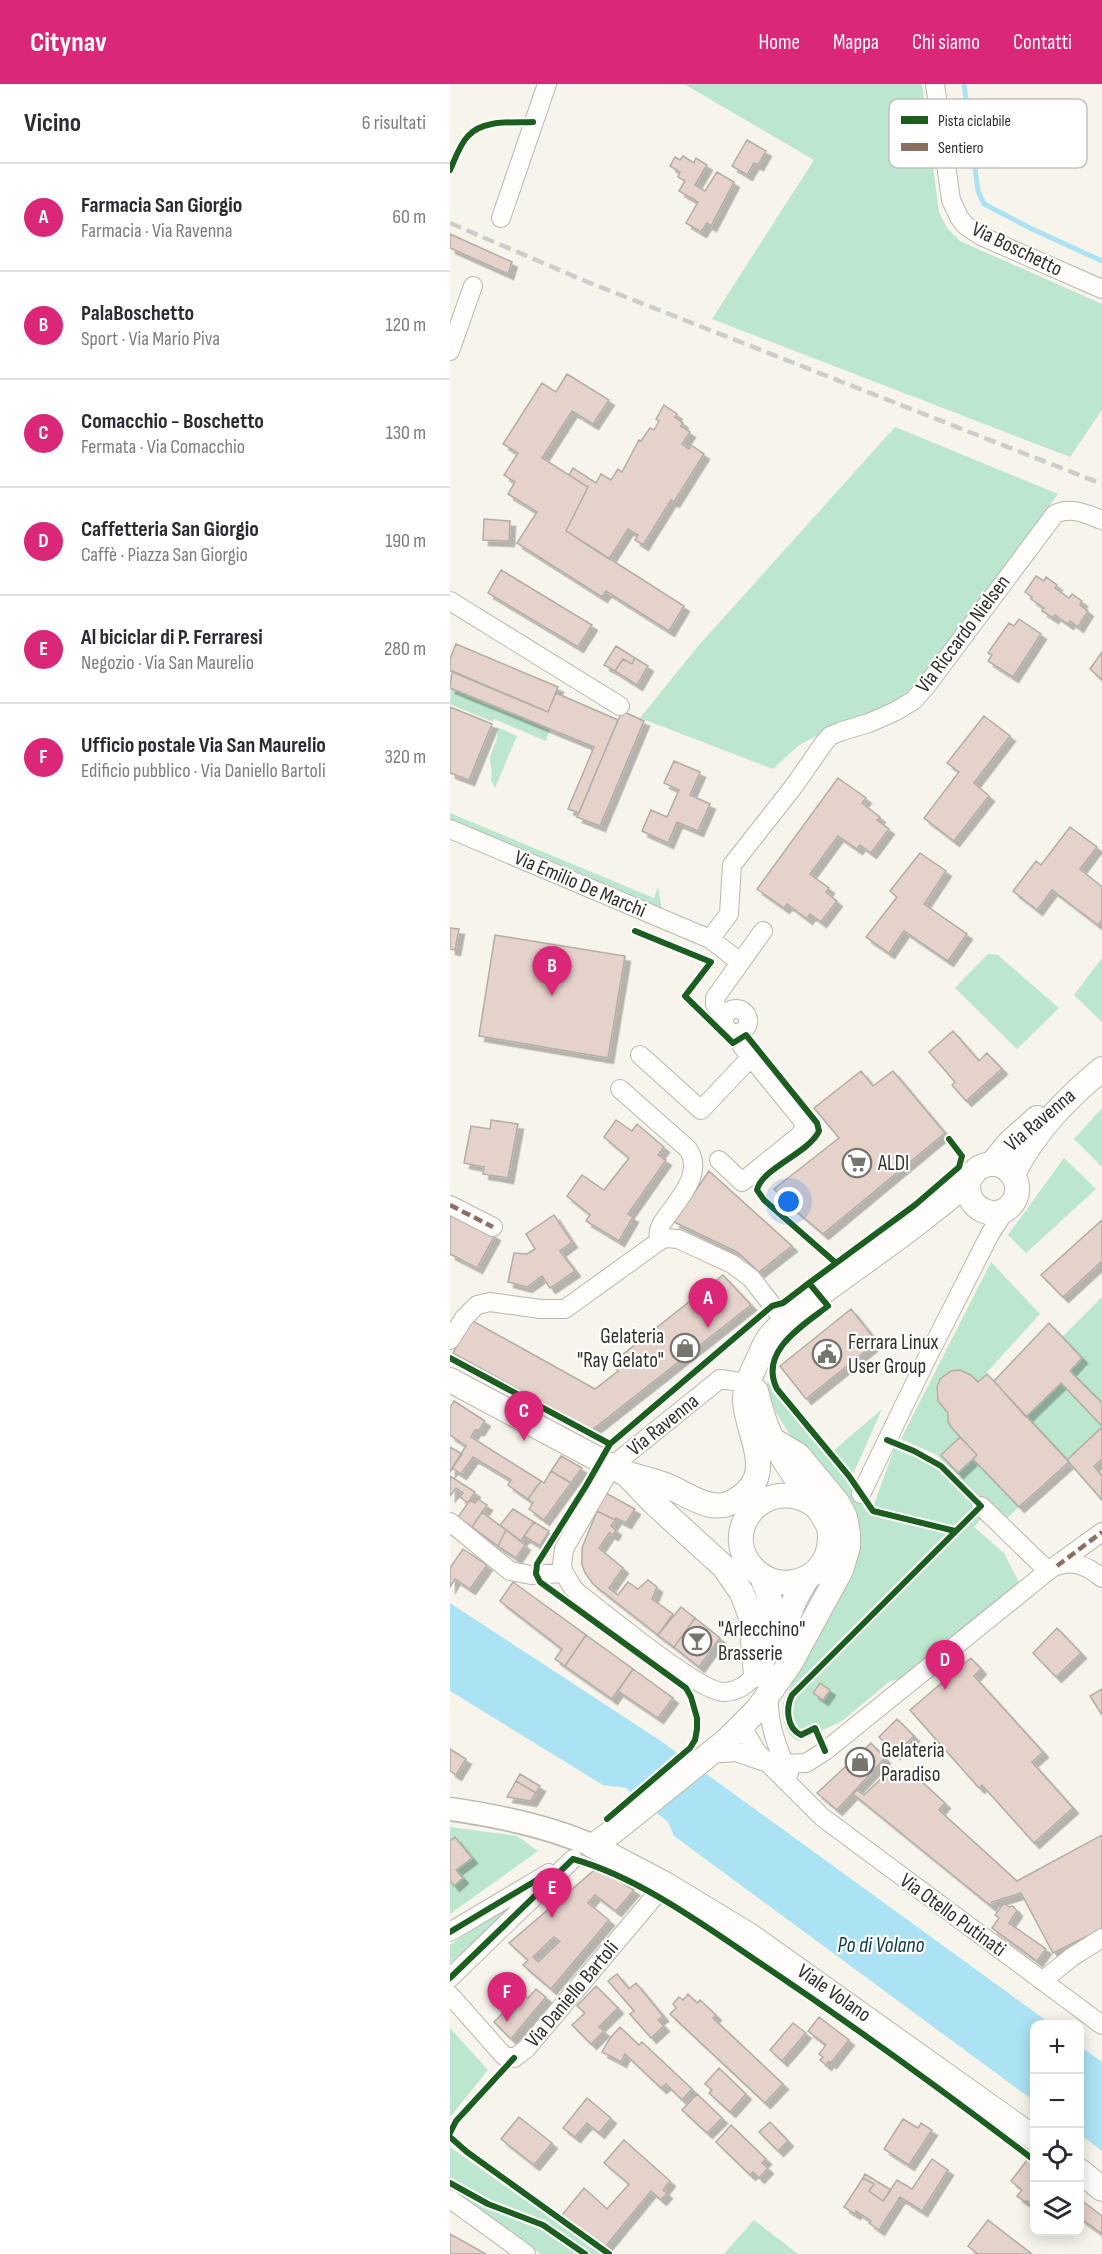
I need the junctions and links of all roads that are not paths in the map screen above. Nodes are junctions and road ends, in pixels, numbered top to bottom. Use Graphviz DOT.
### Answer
graph roads {
  1 [pos="547,84"];
  2 [pos="935,84"];
  3 [pos="937,99"];
  4 [pos="946,168"];
  5 [pos="501,218"];
  6 [pos="473,286"];
  7 [pos="1102,289"];
  8 [pos="450,351"];
  9 [pos="1102,520"];
  10 [pos="450,601"];
  11 [pos="620,706"];
  12 [pos="450,829"];
  13 [pos="763,931"];
  14 [pos="710,939"];
  15 [pos="740,962"];
  16 [pos="640,1055"];
  17 [pos="751,1057"];
  18 [pos="1096,1074"];
  19 [pos="620,1089"];
  20 [pos="719,1160"];
  21 [pos="1002,1169"];
  22 [pos="970,1186"];
  23 [pos="450,1205"];
  24 [pos="994,1218"];
  25 [pos="493,1227"];
  26 [pos="658,1242"];
  27 [pos="786,1323"];
  28 [pos="450,1340"];
  29 [pos="752,1374"];
  30 [pos="450,1380"];
  31 [pos="773,1440"];
  32 [pos="619,1469"];
  33 [pos="861,1494"];
  34 [pos="675,1502"];
  35 [pos="816,1506"];
  36 [pos="981,1506"];
  37 [pos="756,1507"];
  38 [pos="450,1522"];
  39 [pos="1102,1532"];
  40 [pos="746,1557"];
  41 [pos="1052,1568"];
  42 [pos="564,1573"];
  43 [pos="762,1576"];
  44 [pos="807,1578"];
  45 [pos="1102,1578"];
  46 [pos="763,1684"];
  47 [pos="744,1725"];
  48 [pos="704,1758"];
  49 [pos="776,1764"];
  50 [pos="450,1809"];
  51 [pos="593,1846"];
  52 [pos="573,1859"];
  53 [pos="665,1884"];
  54 [pos="450,1932"];
  55 [pos="1102,1938"];
  56 [pos="450,1978"];
  57 [pos="1042,1981"];
  58 [pos="450,1995"];
  59 [pos="1102,2025"];
  60 [pos="1030,2134"];
  61 [pos="1084,2174"];
  62 [pos="1102,2189"];
  63 [pos="452,2203"];
  64 [pos="526,2254"];
  1 -- 5 [label="street"];
  2 -- 3 [label="street, Via Boschetto"];
  4 -- 7 [label="street, Via Boschetto"];
  6 -- 8 [label="street"];
  9 -- 14 [label="street, Via Riccardo Nielsen"];
  10 -- 11 [label="street"];
  12 -- 14 [label="street, Via Emilio De Marchi"];
  13 -- 15 [label="street"];
  14 -- 15 [label="street, Via Emilio De Marchi"];
  15 -- 17 [label="street"];
  16 -- 17 [label="street"];
  17 -- 20 [label="street"];
  18 -- 21 [label="main road, Via Ravenna"];
  19 -- 26 [label="street"];
  21 -- 22 [label="main road, Via Ravenna"];
  21 -- 24 [label="main road, Via Ravenna"];
  22 -- 24 [label="main road"];
  22 -- 27 [label="main road, Via Ravenna"];
  23 -- 25 [label="street"];
  24 -- 33 [label="street"];
  26 -- 27 [label="street"];
  26 -- 28 [label="street"];
  27 -- 29 [label="main road, Via Ravenna"];
  29 -- 31 [label="main road"];
  29 -- 32 [label="street, Via Ravenna"];
  29 -- 32 [label="main road, Via Ravenna"];
  30 -- 32 [label="main road"];
  31 -- 35 [label="main road"];
  31 -- 37 [label="main road"];
  31 -- 46 [label="main road"];
  32 -- 34 [label="main road"];
  32 -- 42 [label="street, Via Ravenna"];
  32 -- 46 [label="main road"];
  34 -- 37 [label="main road"];
  34 -- 40 [label="main road"];
  35 -- 37 [label="main road"];
  35 -- 44 [label="main road"];
  36 -- 41 [label="street"];
  37 -- 40 [label="main road"];
  38 -- 42 [label="street"];
  39 -- 41 [label="street"];
  40 -- 43 [label="main road"];
  41 -- 45 [label="street"];
  41 -- 49 [label="street"];
  42 -- 46 [label="street"];
  43 -- 44 [label="main road"];
  43 -- 46 [label="main road"];
  44 -- 46 [label="main road"];
  46 -- 47 [label="main road"];
  46 -- 49 [label="street, Via Otello Putinati"];
  47 -- 48 [label="main road"];
  47 -- 49 [label="street, Via Otello Putinati"];
  48 -- 49 [label="street"];
  48 -- 51 [label="main road"];
  49 -- 57 [label="street, Via Otello Putinati"];
  50 -- 51 [label="street"];
  51 -- 52 [label="street"];
  51 -- 53 [label="main road, Viale Volano"];
  52 -- 54 [label="street"];
  52 -- 56 [label="street"];
  53 -- 58 [label="street, Via Daniello Bartoli"];
  53 -- 60 [label="main road, Viale Volano"];
  55 -- 57 [label="street"];
  57 -- 59 [label="street, Via Otello Putinati"];
  61 -- 62 [label="main road"];
  63 -- 64 [label="street"];
}
